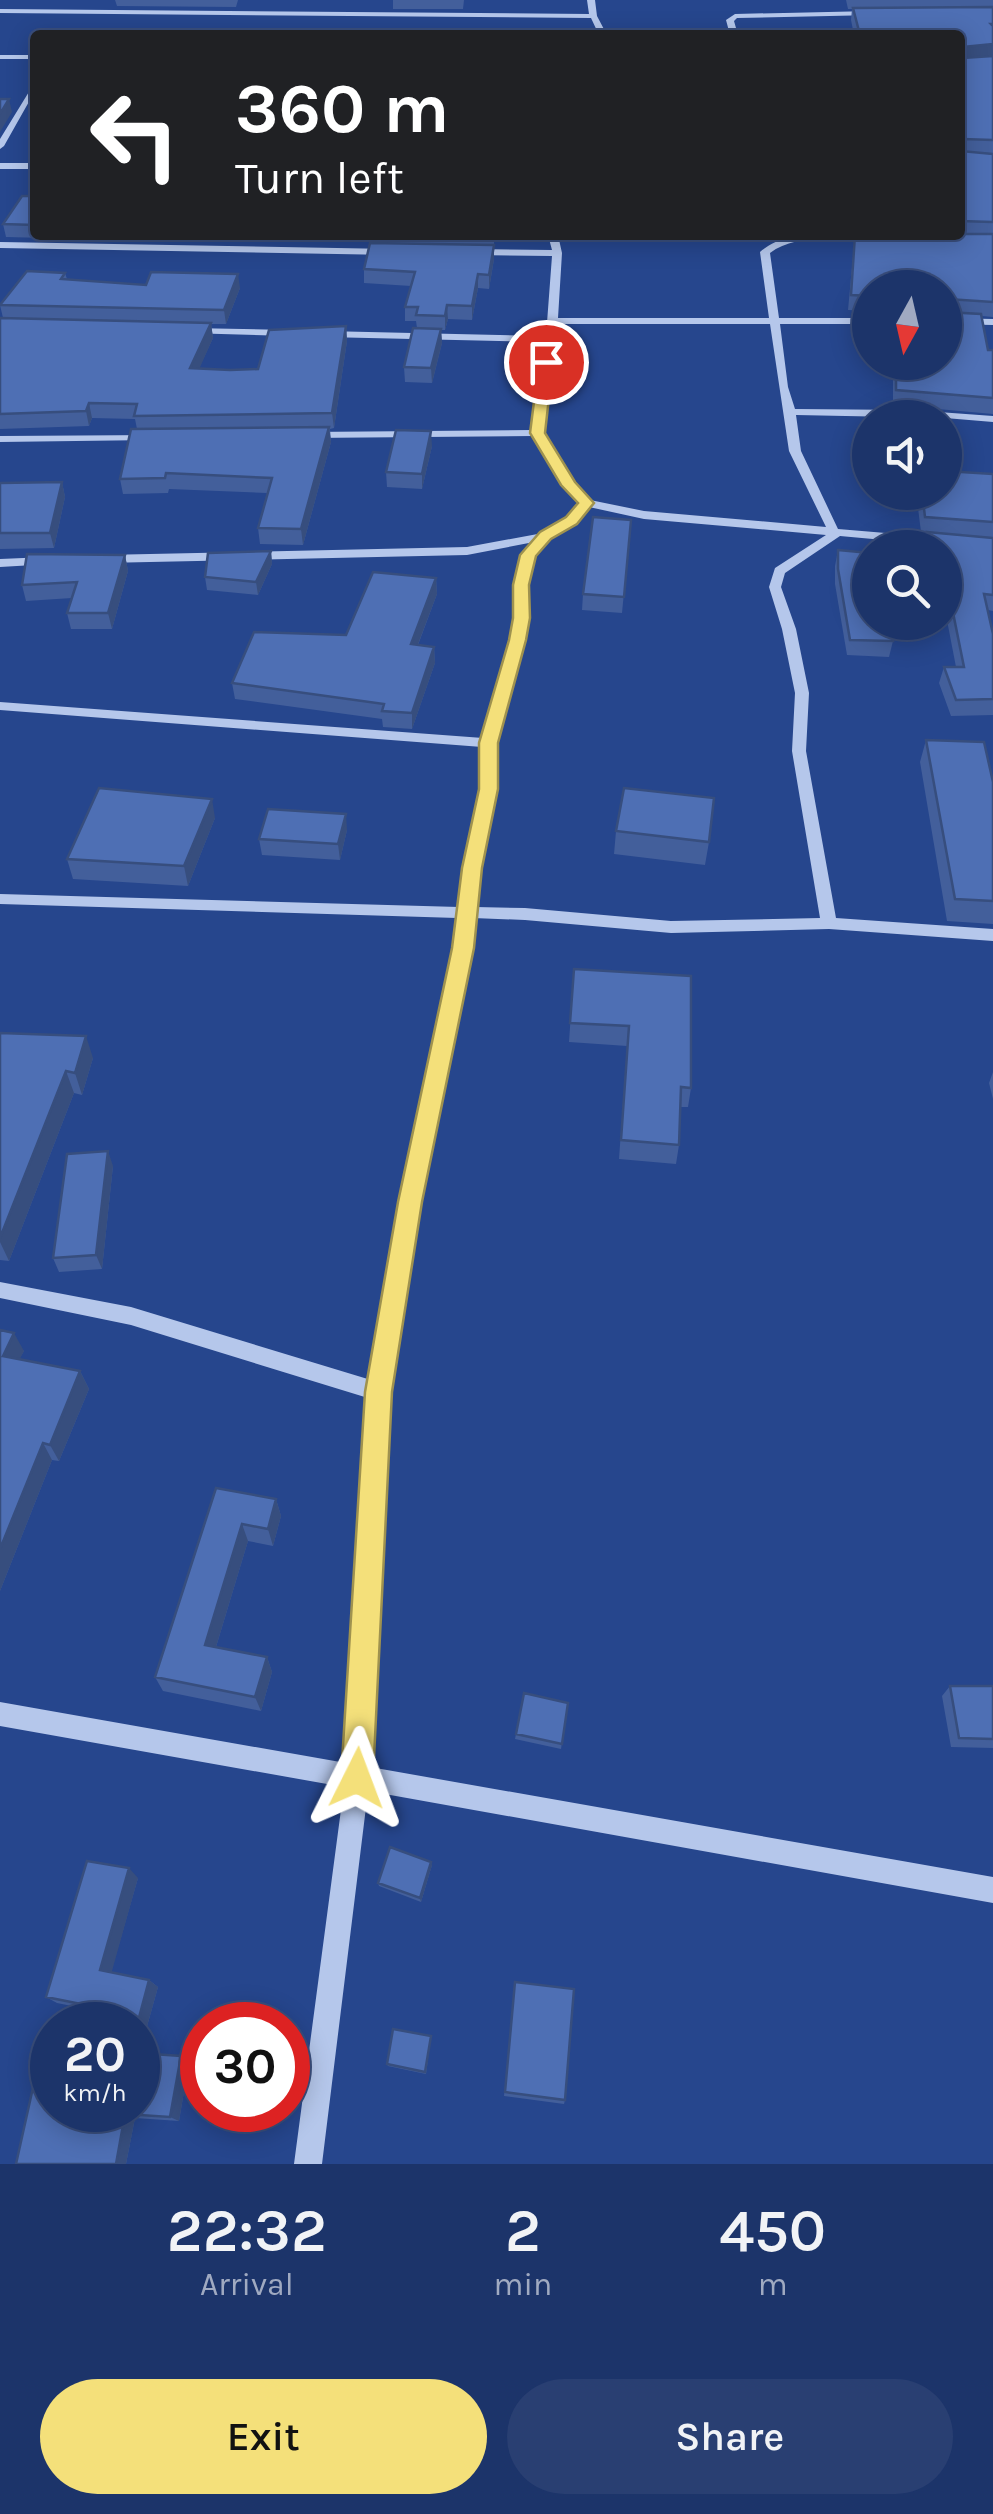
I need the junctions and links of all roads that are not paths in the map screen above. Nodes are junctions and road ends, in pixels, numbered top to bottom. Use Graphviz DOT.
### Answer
graph roads {
  1 [pos="592,0"];
  2 [pos="0,10"];
  3 [pos="886,12"];
  4 [pos="592,16"];
  5 [pos="600,30"];
  6 [pos="733,30"];
  7 [pos="0,57"];
  8 [pos="30,58"];
  9 [pos="30,91"];
  10 [pos="17,108"];
  11 [pos="30,108"];
  12 [pos="0,146"];
  13 [pos="0,166"];
  14 [pos="30,166"];
  15 [pos="554,240"];
  16 [pos="792,240"];
  17 [pos="0,245"];
  18 [pos="399,252"];
  19 [pos="458,252"];
  20 [pos="557,253"];
  21 [pos="553,321"];
  22 [pos="962,321"];
  23 [pos="774,322"];
  24 [pos="852,322"];
  25 [pos="993,322"];
  26 [pos="176,330"];
  27 [pos="294,333"];
  28 [pos="314,334"];
  29 [pos="548,339"];
  30 [pos="790,412"];
  31 [pos="993,418"];
  32 [pos="537,433"];
  33 [pos="298,436"];
  34 [pos="159,437"];
  35 [pos="0,438"];
  36 [pos="586,503"];
  37 [pos="835,534"];
  38 [pos="546,536"];
  39 [pos="993,546"];
  40 [pos="96,559"];
  41 [pos="57,561"];
  42 [pos="0,563"];
  43 [pos="0,706"];
  44 [pos="488,743"];
  45 [pos="0,899"];
  46 [pos="468,914"];
  47 [pos="829,923"];
  48 [pos="993,936"];
  49 [pos="0,1290"];
  50 [pos="378,1392"];
  51 [pos="0,1714"];
  52 [pos="357,1778"];
  53 [pos="993,1890"];
  54 [pos="308,2164"];
  1 -- 4 [label="street"];
  2 -- 4 [label="street"];
  3 -- 6 [label="street"];
  4 -- 5 [label="street"];
  7 -- 8 [label="street"];
  9 -- 10 [label="street"];
  10 -- 11 [label="street"];
  10 -- 12 [label="street"];
  13 -- 14 [label="street"];
  15 -- 20 [label="street"];
  16 -- 23 [label="street"];
  17 -- 18 [label="street"];
  19 -- 20 [label="street"];
  20 -- 21 [label="street"];
  21 -- 23 [label="street"];
  21 -- 29 [label="street"];
  22 -- 25 [label="street"];
  23 -- 24 [label="street"];
  23 -- 30 [label="street"];
  26 -- 27 [label="street"];
  28 -- 29 [label="street"];
  29 -- 32 [label="street"];
  30 -- 31 [label="street"];
  30 -- 37 [label="street"];
  32 -- 33 [label="street"];
  32 -- 36 [label="street"];
  34 -- 35 [label="street"];
  36 -- 37 [label="street"];
  36 -- 38 [label="street"];
  37 -- 39 [label="street"];
  37 -- 47 [label="street"];
  38 -- 40 [label="street"];
  38 -- 44 [label="street"];
  41 -- 42 [label="street"];
  43 -- 44 [label="street"];
  44 -- 46 [label="street"];
  45 -- 46 [label="street"];
  46 -- 47 [label="street"];
  46 -- 50 [label="street"];
  47 -- 48 [label="street"];
  49 -- 50 [label="street"];
  50 -- 52 [label="street"];
  51 -- 52 [label="street"];
  52 -- 53 [label="street"];
  52 -- 54 [label="street"];
}
